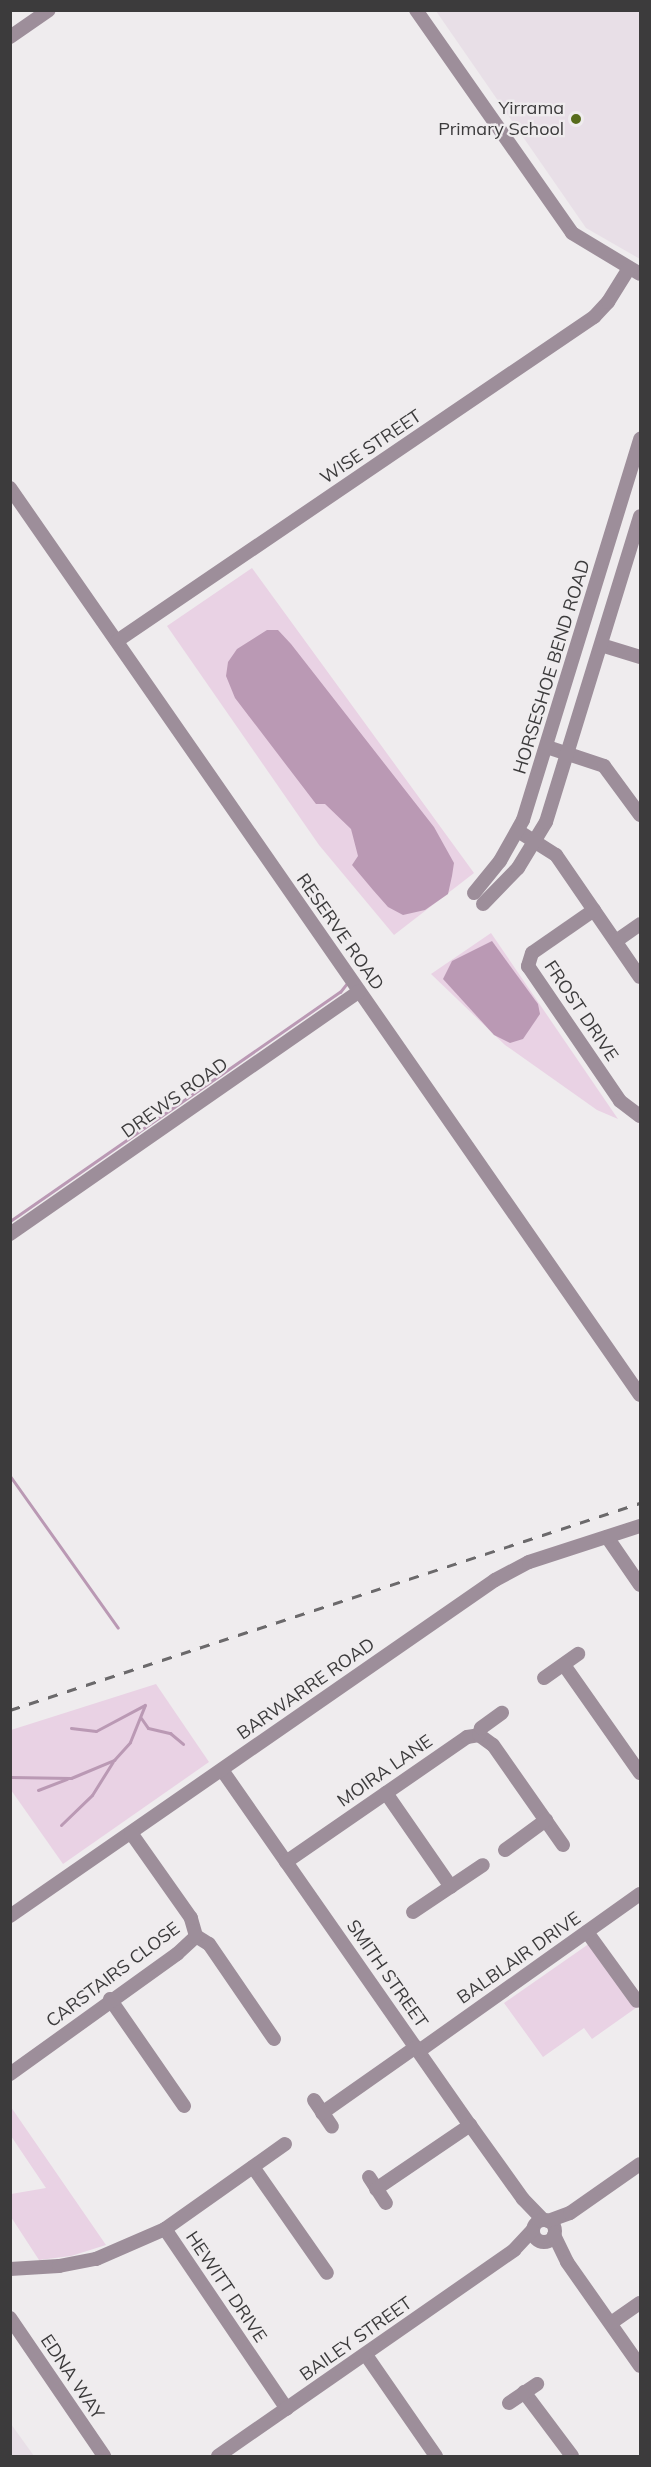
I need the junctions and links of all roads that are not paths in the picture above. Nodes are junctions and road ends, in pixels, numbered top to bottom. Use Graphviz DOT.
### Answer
graph roads {
  1 [pos="49,10"];
  2 [pos="416,10"];
  3 [pos="10,37"];
  4 [pos="634,271"];
  5 [pos="640,439"];
  6 [pos="10,488"];
  7 [pos="615,523"];
  8 [pos="639,525"];
  9 [pos="117,641"];
  10 [pos="601,645"];
  11 [pos="640,657"];
  12 [pos="547,747"];
  13 [pos="567,754"];
  14 [pos="640,815"];
  15 [pos="518,831"];
  16 [pos="536,840"];
  17 [pos="594,910"];
  18 [pos="640,924"];
  19 [pos="616,941"];
  20 [pos="640,977"];
  21 [pos="359,991"];
  22 [pos="640,1116"];
  23 [pos="10,1234"];
  24 [pos="640,1395"];
  25 [pos="640,1526"];
  26 [pos="607,1537"];
  27 [pos="640,1585"];
  28 [pos="578,1654"];
  29 [pos="564,1665"];
  30 [pos="544,1678"];
  31 [pos="502,1713"];
  32 [pos="479,1735"];
  33 [pos="222,1770"];
  34 [pos="640,1773"];
  35 [pos="386,1793"];
  36 [pos="546,1820"];
  37 [pos="131,1833"];
  38 [pos="563,1845"];
  39 [pos="505,1850"];
  40 [pos="286,1862"];
  41 [pos="483,1865"];
  42 [pos="451,1887"];
  43 [pos="640,1894"];
  44 [pos="413,1912"];
  45 [pos="10,1916"];
  46 [pos="587,1932"];
  47 [pos="196,1936"];
  48 [pos="110,1999"];
  49 [pos="637,2001"];
  50 [pos="274,2039"];
  51 [pos="417,2049"];
  52 [pos="10,2074"];
  53 [pos="314,2100"];
  54 [pos="184,2106"];
  55 [pos="322,2113"];
  56 [pos="470,2125"];
  57 [pos="332,2127"];
  58 [pos="285,2144"];
  59 [pos="640,2164"];
  60 [pos="254,2166"];
  61 [pos="386,2203"];
  62 [pos="165,2229"];
  63 [pos="543,2231"];
  64 [pos="10,2268"];
  65 [pos="327,2273"];
  66 [pos="640,2303"];
  67 [pos="10,2318"];
  68 [pos="611,2324"];
  69 [pos="366,2355"];
  70 [pos="640,2366"];
  71 [pos="537,2384"];
  72 [pos="524,2392"];
  73 [pos="509,2403"];
  74 [pos="287,2409"];
  75 [pos="104,2457"];
  76 [pos="218,2457"];
  77 [pos="436,2457"];
  78 [pos="572,2457"];
  1 -- 3 [label="street"];
  2 -- 4 [label="street"];
  4 -- 9 [label="street, WISE STREET"];
  5 -- 7 [label="street, HORSESHOE BEND ROAD"];
  6 -- 9 [label="street, RESERVE ROAD"];
  7 -- 8 [label="street"];
  7 -- 12 [label="street, HORSESHOE BEND ROAD"];
  8 -- 10 [label="street, HORSESHOE BEND ROAD"];
  9 -- 21 [label="street, RESERVE ROAD"];
  10 -- 11 [label="street"];
  10 -- 13 [label="street, HORSESHOE BEND ROAD"];
  12 -- 13 [label="street"];
  12 -- 15 [label="street, HORSESHOE BEND ROAD"];
  13 -- 14 [label="street"];
  13 -- 16 [label="street, HORSESHOE BEND ROAD"];
  15 -- 16 [label="street"];
  15 -- 16 [label="street, HORSESHOE BEND ROAD"];
  16 -- 17 [label="street"];
  17 -- 19 [label="street"];
  17 -- 22 [label="street, FROST DRIVE"];
  18 -- 19 [label="street"];
  19 -- 20 [label="street"];
  21 -- 23 [label="street, DREWS ROAD"];
  21 -- 24 [label="street, RESERVE ROAD"];
  25 -- 26 [label="street, BARWARRE ROAD"];
  26 -- 27 [label="street"];
  26 -- 33 [label="street, BARWARRE ROAD"];
  28 -- 29 [label="street"];
  29 -- 30 [label="street"];
  29 -- 34 [label="street"];
  31 -- 32 [label="street, MOIRA LANE"];
  32 -- 35 [label="street, MOIRA LANE"];
  32 -- 36 [label="street"];
  33 -- 37 [label="street, BARWARRE ROAD"];
  33 -- 40 [label="street, SMITH STREET"];
  35 -- 40 [label="street, MOIRA LANE"];
  35 -- 42 [label="street"];
  36 -- 38 [label="street"];
  36 -- 39 [label="street"];
  37 -- 45 [label="street, BARWARRE ROAD"];
  37 -- 47 [label="street, CARSTAIRS CLOSE"];
  40 -- 51 [label="street, SMITH STREET"];
  41 -- 42 [label="street"];
  42 -- 44 [label="street"];
  43 -- 46 [label="street, BALBLAIR DRIVE"];
  46 -- 49 [label="street"];
  46 -- 51 [label="street, BALBLAIR DRIVE"];
  47 -- 48 [label="street, CARSTAIRS CLOSE"];
  47 -- 50 [label="street"];
  48 -- 52 [label="street, CARSTAIRS CLOSE"];
  48 -- 54 [label="street"];
  51 -- 55 [label="street, BALBLAIR DRIVE"];
  51 -- 56 [label="street, SMITH STREET"];
  53 -- 55 [label="street"];
  55 -- 57 [label="street"];
  56 -- 61 [label="street"];
  56 -- 63 [label="street, SMITH STREET"];
  58 -- 60 [label="street"];
  59 -- 63 [label="street, BAILEY STREET"];
  60 -- 62 [label="street"];
  60 -- 65 [label="street"];
  62 -- 64 [label="street, HEWITT DRIVE"];
  62 -- 74 [label="street, HEWITT DRIVE"];
  63 -- 68 [label="street"];
  63 -- 69 [label="street, BAILEY STREET"];
  66 -- 68 [label="street"];
  67 -- 75 [label="street, EDNA WAY"];
  68 -- 70 [label="street"];
  69 -- 74 [label="street, BAILEY STREET"];
  69 -- 77 [label="street"];
  71 -- 72 [label="street"];
  72 -- 73 [label="street"];
  72 -- 78 [label="street"];
  74 -- 76 [label="street, BAILEY STREET"];
}
